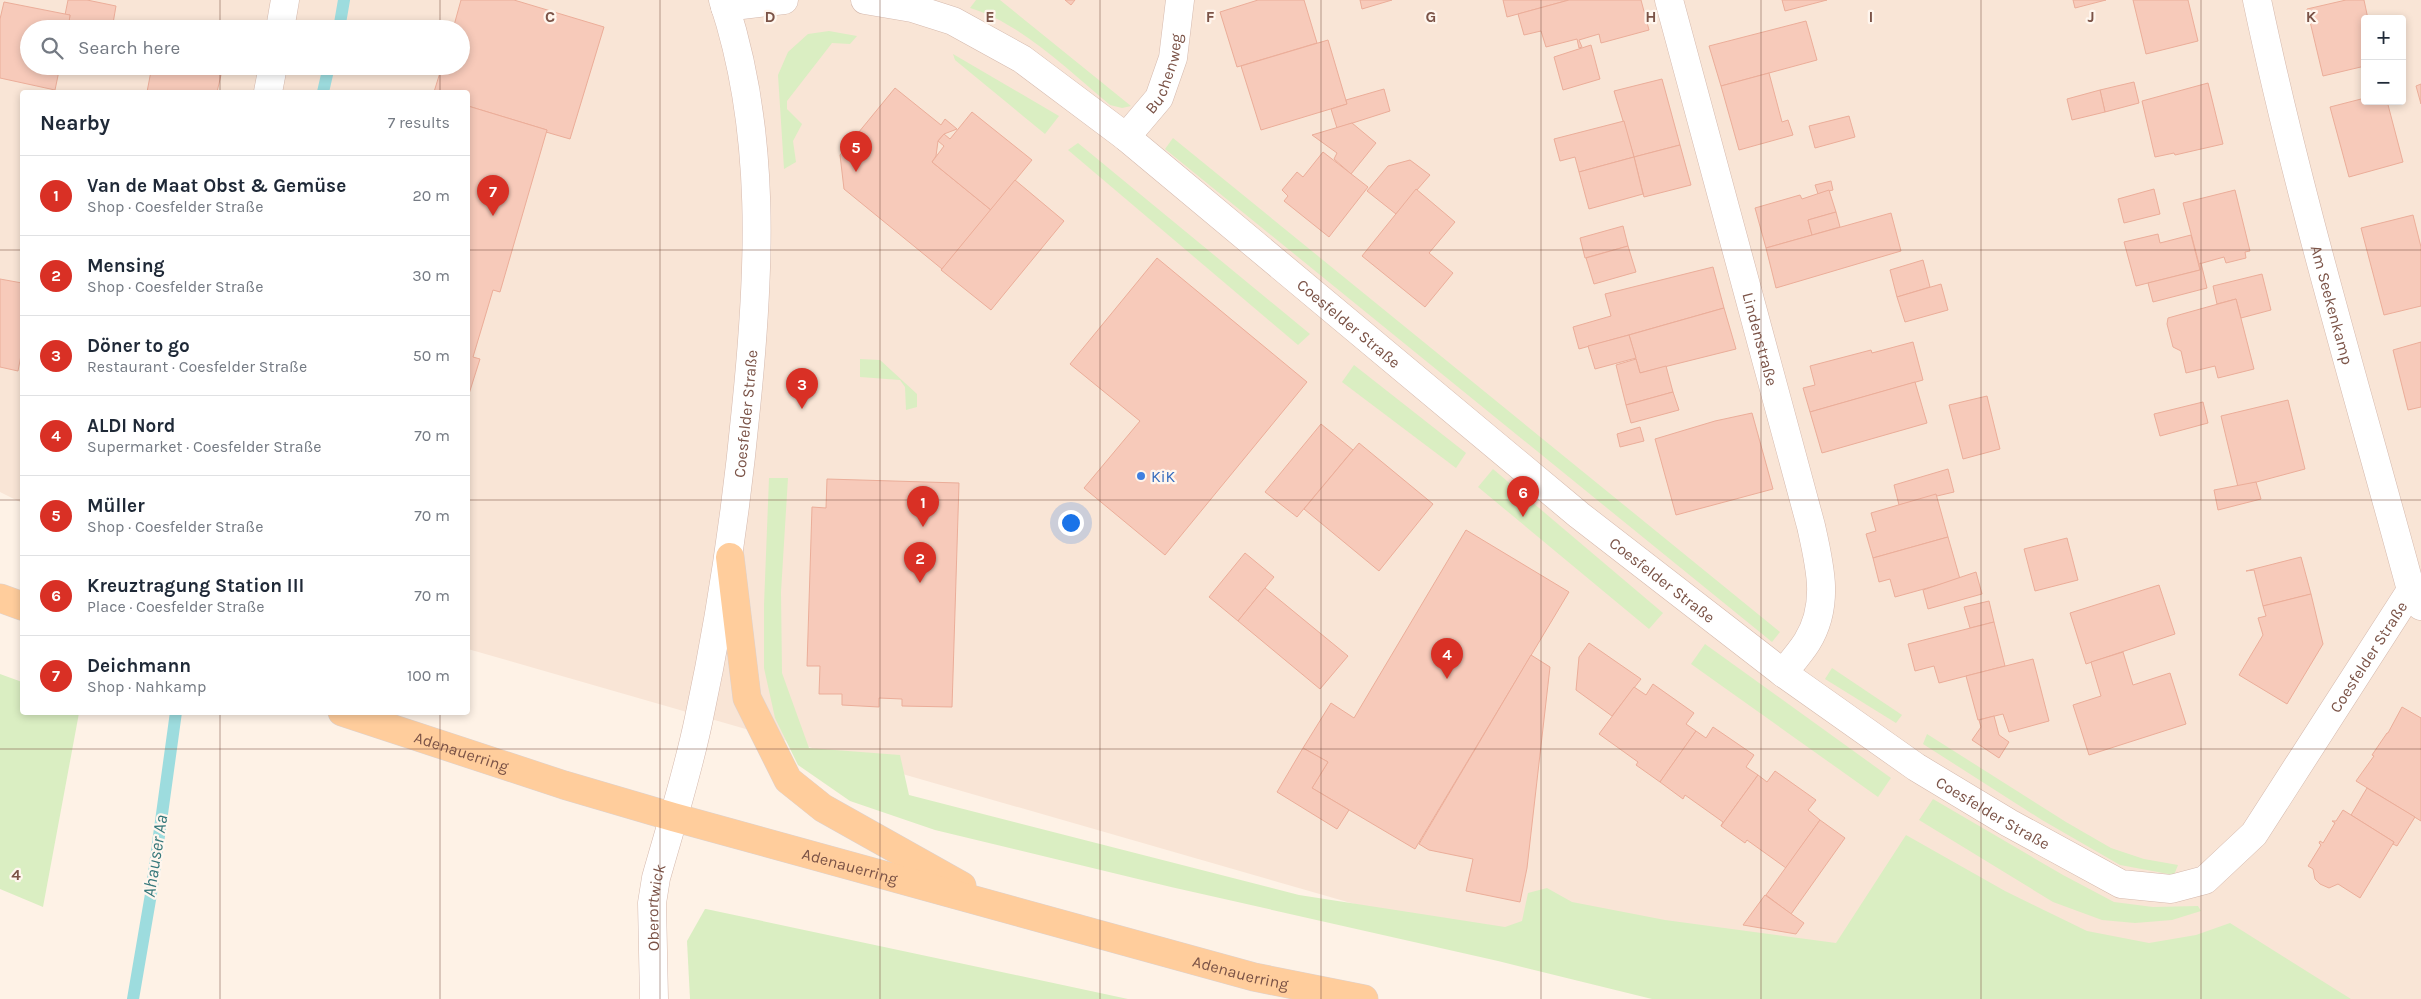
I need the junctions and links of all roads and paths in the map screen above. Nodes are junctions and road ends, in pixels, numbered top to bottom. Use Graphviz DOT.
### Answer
graph roads {
  1 [pos="285,0"];
  2 [pos="784,0"];
  3 [pos="865,0"];
  4 [pos="1180,0"];
  5 [pos="1669,0"];
  6 [pos="2258,0"];
  7 [pos="724,4"];
  8 [pos="282,20"];
  9 [pos="271,75"];
  10 [pos="268,90"];
  11 [pos="1126,137"];
  12 [pos="730,557"];
  13 [pos="0,598"];
  14 [pos="2416,598"];
  15 [pos="20,605"];
  16 [pos="1783,673"];
  17 [pos="351,715"];
  18 [pos="673,818"];
  19 [pos="1001,908"];
  20 [pos="654,999"];
  21 [pos="1364,999"];
  1 -- 8 [label="street"];
  2 -- 7 [label="street, Coesfelder Straße"];
  3 -- 11 [label="street, Coesfelder Straße"];
  4 -- 11 [label="street, Buchenweg"];
  5 -- 16 [label="street, Lindenstraße"];
  6 -- 14 [label="street, Am Seekenkamp"];
  7 -- 12 [label="street, Coesfelder Straße"];
  9 -- 10 [label="street"];
  11 -- 16 [label="street, Coesfelder Straße"];
  12 -- 18 [label="street, Coesfelder Straße"];
  12 -- 19 [label="main road"];
  13 -- 15 [label="main road"];
  14 -- 16 [label="street, Coesfelder Straße"];
  17 -- 18 [label="main road, Adenauerring"];
  18 -- 19 [label="main road, Adenauerring"];
  18 -- 20 [label="street, Oberortwick"];
  19 -- 21 [label="main road, Adenauerring"];
}
